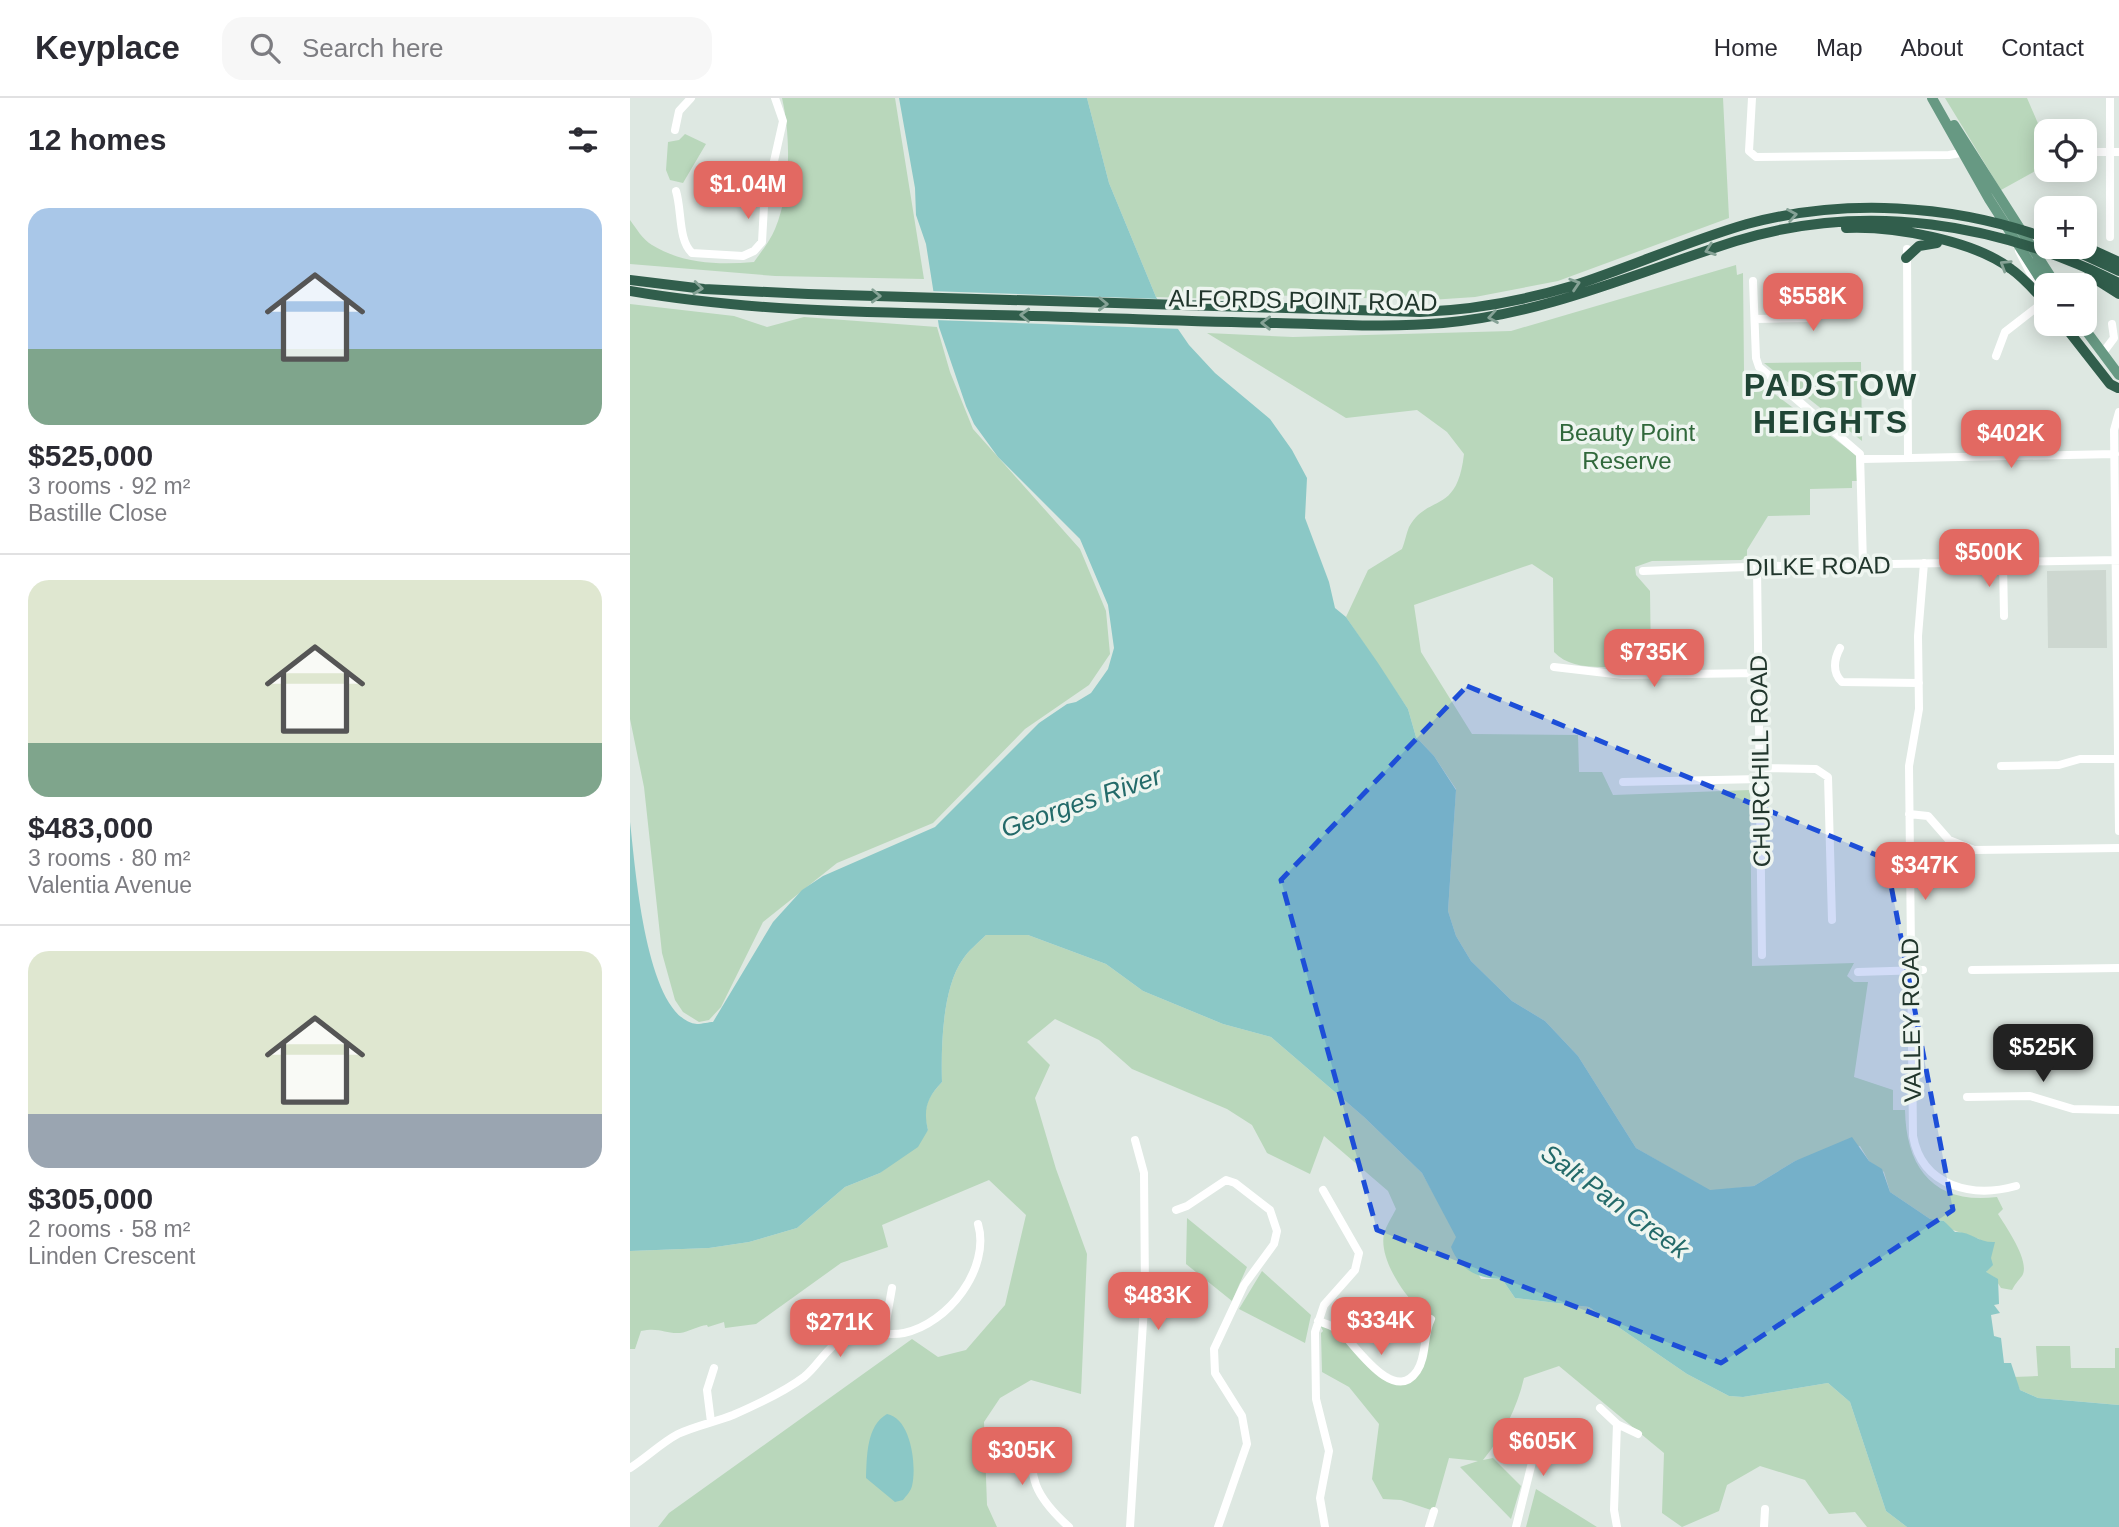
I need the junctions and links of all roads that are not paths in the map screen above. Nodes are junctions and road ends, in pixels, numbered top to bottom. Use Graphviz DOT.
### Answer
graph roads {
  1 [pos="691,98"];
  2 [pos="775,98"];
  3 [pos="1752,98"];
  4 [pos="1934,98"];
  5 [pos="2110,98"];
  6 [pos="675,130"];
  7 [pos="1966,152"];
  8 [pos="2097,152"];
  9 [pos="2115,152"];
  10 [pos="676,191"];
  11 [pos="1960,212"];
  12 [pos="2034,228"];
  13 [pos="2034,234"];
  14 [pos="2110,237"];
  15 [pos="1746,238"];
  16 [pos="1960,246"];
  17 [pos="2097,252"];
  18 [pos="1907,253"];
  19 [pos="2093,259"];
  20 [pos="2119,262"];
  21 [pos="2072,264"];
  22 [pos="2119,271"];
  23 [pos="2048,273"];
  24 [pos="2034,277"];
  25 [pos="630,280"];
  26 [pos="1753,281"];
  27 [pos="2119,283"];
  28 [pos="2034,288"];
  29 [pos="630,291"];
  30 [pos="1822,291"];
  31 [pos="2119,294"];
  32 [pos="2034,312"];
  33 [pos="1755,319"];
  34 [pos="2112,324"];
  35 [pos="2072,336"];
  36 [pos="2079,336"];
  37 [pos="2089,336"];
  38 [pos="2102,354"];
  39 [pos="1996,356"];
  40 [pos="2119,374"];
  41 [pos="2119,389"];
  42 [pos="2119,412"];
  43 [pos="2115,454"];
  44 [pos="1908,457"];
  45 [pos="1862,459"];
  46 [pos="2118,560"];
  47 [pos="2003,562"];
  48 [pos="1924,563"];
  49 [pos="1863,564"];
  50 [pos="1757,567"];
  51 [pos="1643,571"];
  52 [pos="2004,616"];
  53 [pos="1840,648"];
  54 [pos="1554,667"];
  55 [pos="1758,673"];
  56 [pos="1919,682"];
  57 [pos="2118,759"];
  58 [pos="2001,766"];
  59 [pos="1760,768"];
  60 [pos="1760,779"];
  61 [pos="1623,782"];
  62 [pos="2119,810"];
  63 [pos="1909,814"];
  64 [pos="2119,831"];
  65 [pos="2119,848"];
  66 [pos="1832,920"];
  67 [pos="1762,955"];
  68 [pos="2119,968"];
  69 [pos="1911,970"];
  70 [pos="1923,970"];
  71 [pos="1972,970"];
  72 [pos="1858,972"];
  73 [pos="1967,1097"];
  74 [pos="2119,1110"];
  75 [pos="1135,1140"];
  76 [pos="2016,1186"];
  77 [pos="1323,1190"];
  78 [pos="1176,1210"];
  79 [pos="978,1224"];
  80 [pos="892,1288"];
  81 [pos="1431,1319"];
  82 [pos="1318,1321"];
  83 [pos="822,1328"];
  84 [pos="884,1333"];
  85 [pos="835,1344"];
  86 [pos="714,1368"];
  87 [pos="1600,1408"];
  88 [pos="711,1422"];
  89 [pos="1542,1423"];
  90 [pos="1617,1423"];
  91 [pos="1042,1433"];
  92 [pos="1638,1434"];
  93 [pos="630,1468"];
  94 [pos="1765,1509"];
  95 [pos="1434,1511"];
  96 [pos="1069,1527"];
  97 [pos="1130,1527"];
  98 [pos="1218,1527"];
  99 [pos="1325,1527"];
  100 [pos="1429,1527"];
  101 [pos="1516,1527"];
  102 [pos="1617,1527"];
  103 [pos="1764,1527"];
  1 -- 6 [label="street"];
  2 -- 10 [label="street"];
  3 -- 7 [label="street"];
  4 -- 7 [label="main road"];
  5 -- 9 [label="street"];
  7 -- 23 [label="main road"];
  7 -- 24 [label="main road"];
  8 -- 9 [label="street"];
  9 -- 14 [label="street"];
  11 -- 12 [label="highway"];
  11 -- 13 [label="highway, ALFORDS POINT ROAD"];
  25 -- 11 [label="highway, ALFORDS POINT ROAD, one-way"];
  15 -- 16 [label="highway"];
  15 -- 21 [label="highway, ALFORDS POINT ROAD"];
  15 -- 29 [label="highway, ALFORDS POINT ROAD, one-way"];
  16 -- 18 [label="highway"];
  28 -- 16 [label="highway, one-way"];
  17 -- 20 [label="highway"];
  18 -- 44 [label="street"];
  19 -- 22 [label="highway"];
  21 -- 27 [label="highway"];
  21 -- 31 [label="highway"];
  26 -- 33 [label="street"];
  30 -- 33 [label="street"];
  32 -- 39 [label="street"];
  33 -- 45 [label="street"];
  34 -- 38 [label="street"];
  35 -- 41 [label="highway"];
  36 -- 41 [label="main road"];
  37 -- 38 [label="main road"];
  38 -- 40 [label="main road"];
  42 -- 43 [label="street"];
  43 -- 44 [label="street"];
  43 -- 46 [label="street"];
  44 -- 45 [label="street"];
  45 -- 49 [label="street"];
  46 -- 47 [label="street, DILKE ROAD"];
  46 -- 57 [label="street"];
  47 -- 48 [label="street, DILKE ROAD"];
  47 -- 52 [label="street"];
  48 -- 49 [label="street, DILKE ROAD"];
  48 -- 56 [label="street, VALLEY ROAD"];
  49 -- 50 [label="street, DILKE ROAD"];
  50 -- 51 [label="street, DILKE ROAD"];
  50 -- 55 [label="street, CHURCHILL ROAD"];
  53 -- 56 [label="street"];
  54 -- 55 [label="street"];
  55 -- 59 [label="street, CHURCHILL ROAD"];
  56 -- 63 [label="street, VALLEY ROAD"];
  57 -- 58 [label="street"];
  57 -- 62 [label="street"];
  59 -- 60 [label="street, CHURCHILL ROAD"];
  59 -- 66 [label="street"];
  60 -- 61 [label="street"];
  60 -- 67 [label="street, CHURCHILL ROAD"];
  62 -- 64 [label="street"];
  63 -- 65 [label="street"];
  63 -- 69 [label="street, VALLEY ROAD"];
  68 -- 71 [label="street"];
  69 -- 70 [label="street"];
  69 -- 72 [label="street"];
  69 -- 76 [label="street, VALLEY ROAD"];
  73 -- 74 [label="street"];
  75 -- 97 [label="street"];
  77 -- 82 [label="street"];
  78 -- 98 [label="street"];
  79 -- 84 [label="street"];
  80 -- 84 [label="street"];
  81 -- 82 [label="street"];
  82 -- 99 [label="street"];
  83 -- 85 [label="street"];
  84 -- 85 [label="street"];
  85 -- 88 [label="street"];
  86 -- 88 [label="street"];
  87 -- 90 [label="street"];
  88 -- 93 [label="street"];
  89 -- 101 [label="street"];
  90 -- 92 [label="street"];
  90 -- 102 [label="street"];
  91 -- 96 [label="street"];
  94 -- 103 [label="street"];
  95 -- 100 [label="street"];
}
